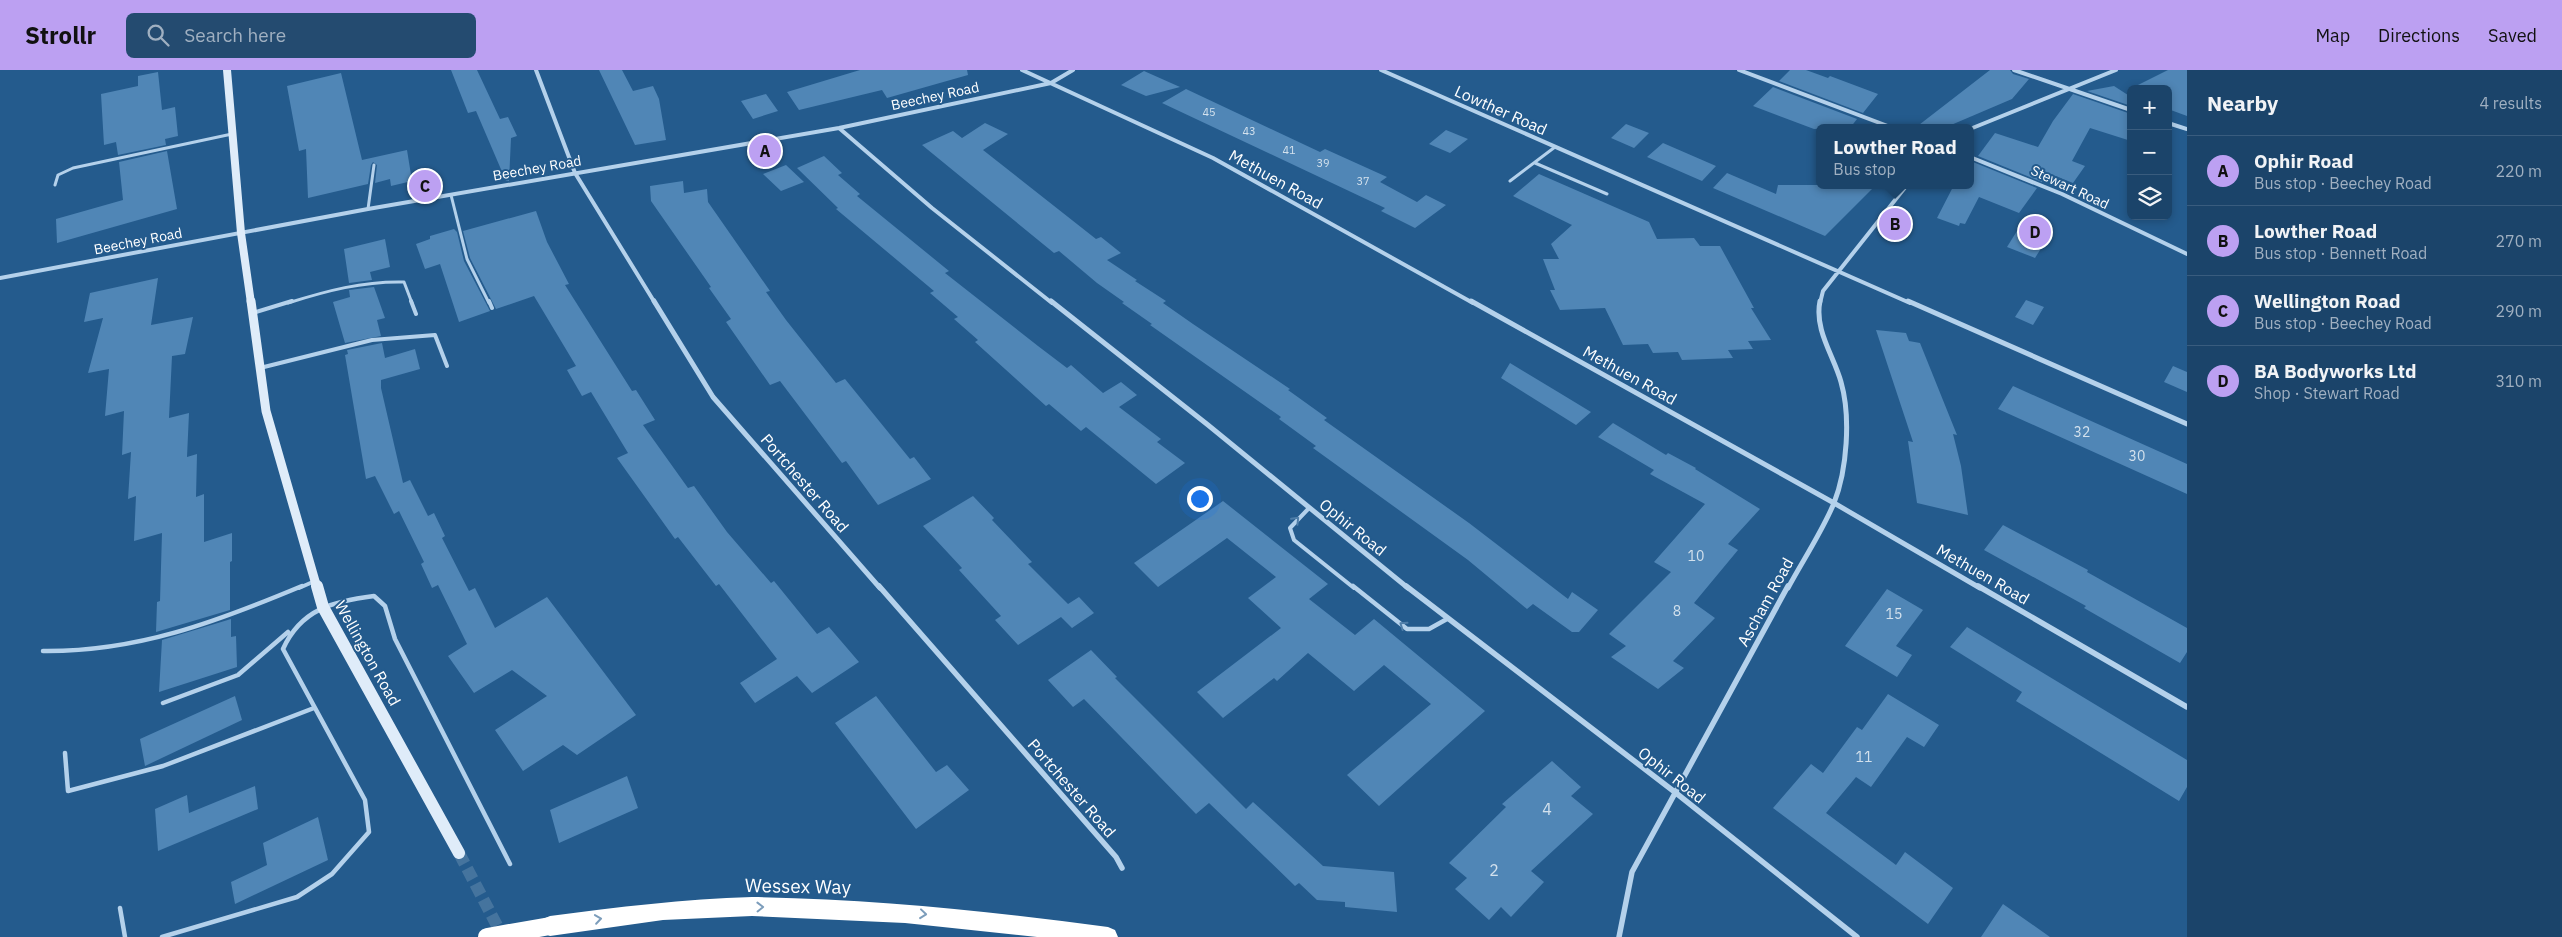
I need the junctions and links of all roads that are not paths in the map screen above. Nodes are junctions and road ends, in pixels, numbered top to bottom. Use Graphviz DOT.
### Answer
graph roads {
  1 [pos="227,70"];
  2 [pos="536,70"];
  3 [pos="1022,70"];
  4 [pos="1073,70"];
  5 [pos="1381,70"];
  6 [pos="1739,70"];
  7 [pos="2014,70"];
  8 [pos="2116,70"];
  9 [pos="1051,83"];
  10 [pos="2070,89"];
  11 [pos="2127,109"];
  12 [pos="1882,124"];
  13 [pos="2172,124"];
  14 [pos="1974,127"];
  15 [pos="840,128"];
  16 [pos="2187,129"];
  17 [pos="234,134"];
  18 [pos="1554,148"];
  19 [pos="1974,159"];
  20 [pos="1536,163"];
  21 [pos="374,165"];
  22 [pos="575,173"];
  23 [pos="1510,181"];
  24 [pos="55,185"];
  25 [pos="1904,189"];
  26 [pos="1607,194"];
  27 [pos="450,195"];
  28 [pos="368,209"];
  29 [pos="241,233"];
  30 [pos="2187,254"];
  31 [pos="1841,271"];
  32 [pos="0,278"];
  33 [pos="492,308"];
  34 [pos="253,313"];
  35 [pos="416,314"];
  36 [pos="447,366"];
  37 [pos="260,368"];
  38 [pos="2187,424"];
  39 [pos="1834,503"];
  40 [pos="1309,508"];
  41 [pos="315,581"];
  42 [pos="323,607"];
  43 [pos="1447,619"];
  44 [pos="293,627"];
  45 [pos="43,651"];
  46 [pos="163,703"];
  47 [pos="2187,707"];
  48 [pos="314,708"];
  49 [pos="65,754"];
  50 [pos="1676,793"];
  51 [pos="459,853"];
  52 [pos="510,864"];
  53 [pos="1122,868"];
  54 [pos="120,908"];
  55 [pos="125,937"];
  56 [pos="162,937"];
  57 [pos="487,937"];
  58 [pos="1108,937"];
  59 [pos="1619,937"];
  60 [pos="1857,937"];
  1 -- 17 [label="street, Wellington Road"];
  2 -- 22 [label="street, Portchester Road"];
  3 -- 9 [label="street, Methuen Road"];
  4 -- 9 [label="street, Beechey Road"];
  5 -- 18 [label="street, Lowther Road"];
  6 -- 12 [label="street"];
  7 -- 10 [label="street"];
  8 -- 10 [label="street"];
  9 -- 15 [label="street, Beechey Road"];
  9 -- 39 [label="street, Methuen Road"];
  10 -- 11 [label="street"];
  10 -- 14 [label="street"];
  13 -- 16 [label="street"];
  15 -- 22 [label="street, Beechey Road"];
  15 -- 40 [label="street, Ophir Road"];
  17 -- 24 [label="lane"];
  17 -- 29 [label="street, Wellington Road"];
  18 -- 20 [label="lane"];
  18 -- 31 [label="street, Lowther Road"];
  19 -- 30 [label="street, Stewart Road"];
  20 -- 23 [label="lane"];
  20 -- 26 [label="lane"];
  21 -- 28 [label="lane"];
  22 -- 27 [label="street, Beechey Road"];
  22 -- 53 [label="street, Portchester Road"];
  25 -- 31 [label="street, Ascham Road"];
  27 -- 28 [label="street, Beechey Road"];
  27 -- 33 [label="lane"];
  28 -- 29 [label="street, Beechey Road"];
  29 -- 32 [label="street, Beechey Road"];
  29 -- 34 [label="street, Wellington Road"];
  31 -- 38 [label="street, Lowther Road"];
  31 -- 39 [label="street, Ascham Road"];
  34 -- 35 [label="lane"];
  34 -- 37 [label="street, Wellington Road"];
  36 -- 37 [label="lane"];
  37 -- 41 [label="street, Wellington Road"];
  39 -- 47 [label="street, Methuen Road"];
  39 -- 50 [label="street, Ascham Road"];
  40 -- 43 [label="street, Ophir Road"];
  43 -- 40 [label="lane, one-way"];
  41 -- 42 [label="street, Wellington Road"];
  41 -- 45 [label="lane"];
  42 -- 44 [label="lane"];
  42 -- 51 [label="street, Wellington Road"];
  42 -- 52 [label="lane"];
  43 -- 50 [label="street, Ophir Road"];
  44 -- 46 [label="lane"];
  44 -- 48 [label="lane"];
  48 -- 49 [label="lane"];
  48 -- 56 [label="lane"];
  50 -- 59 [label="street, Ascham Road"];
  50 -- 60 [label="street, Ophir Road"];
  54 -- 55 [label="lane"];
  57 -- 58 [label="highway, Wessex Way, one-way, bridge"];
}
